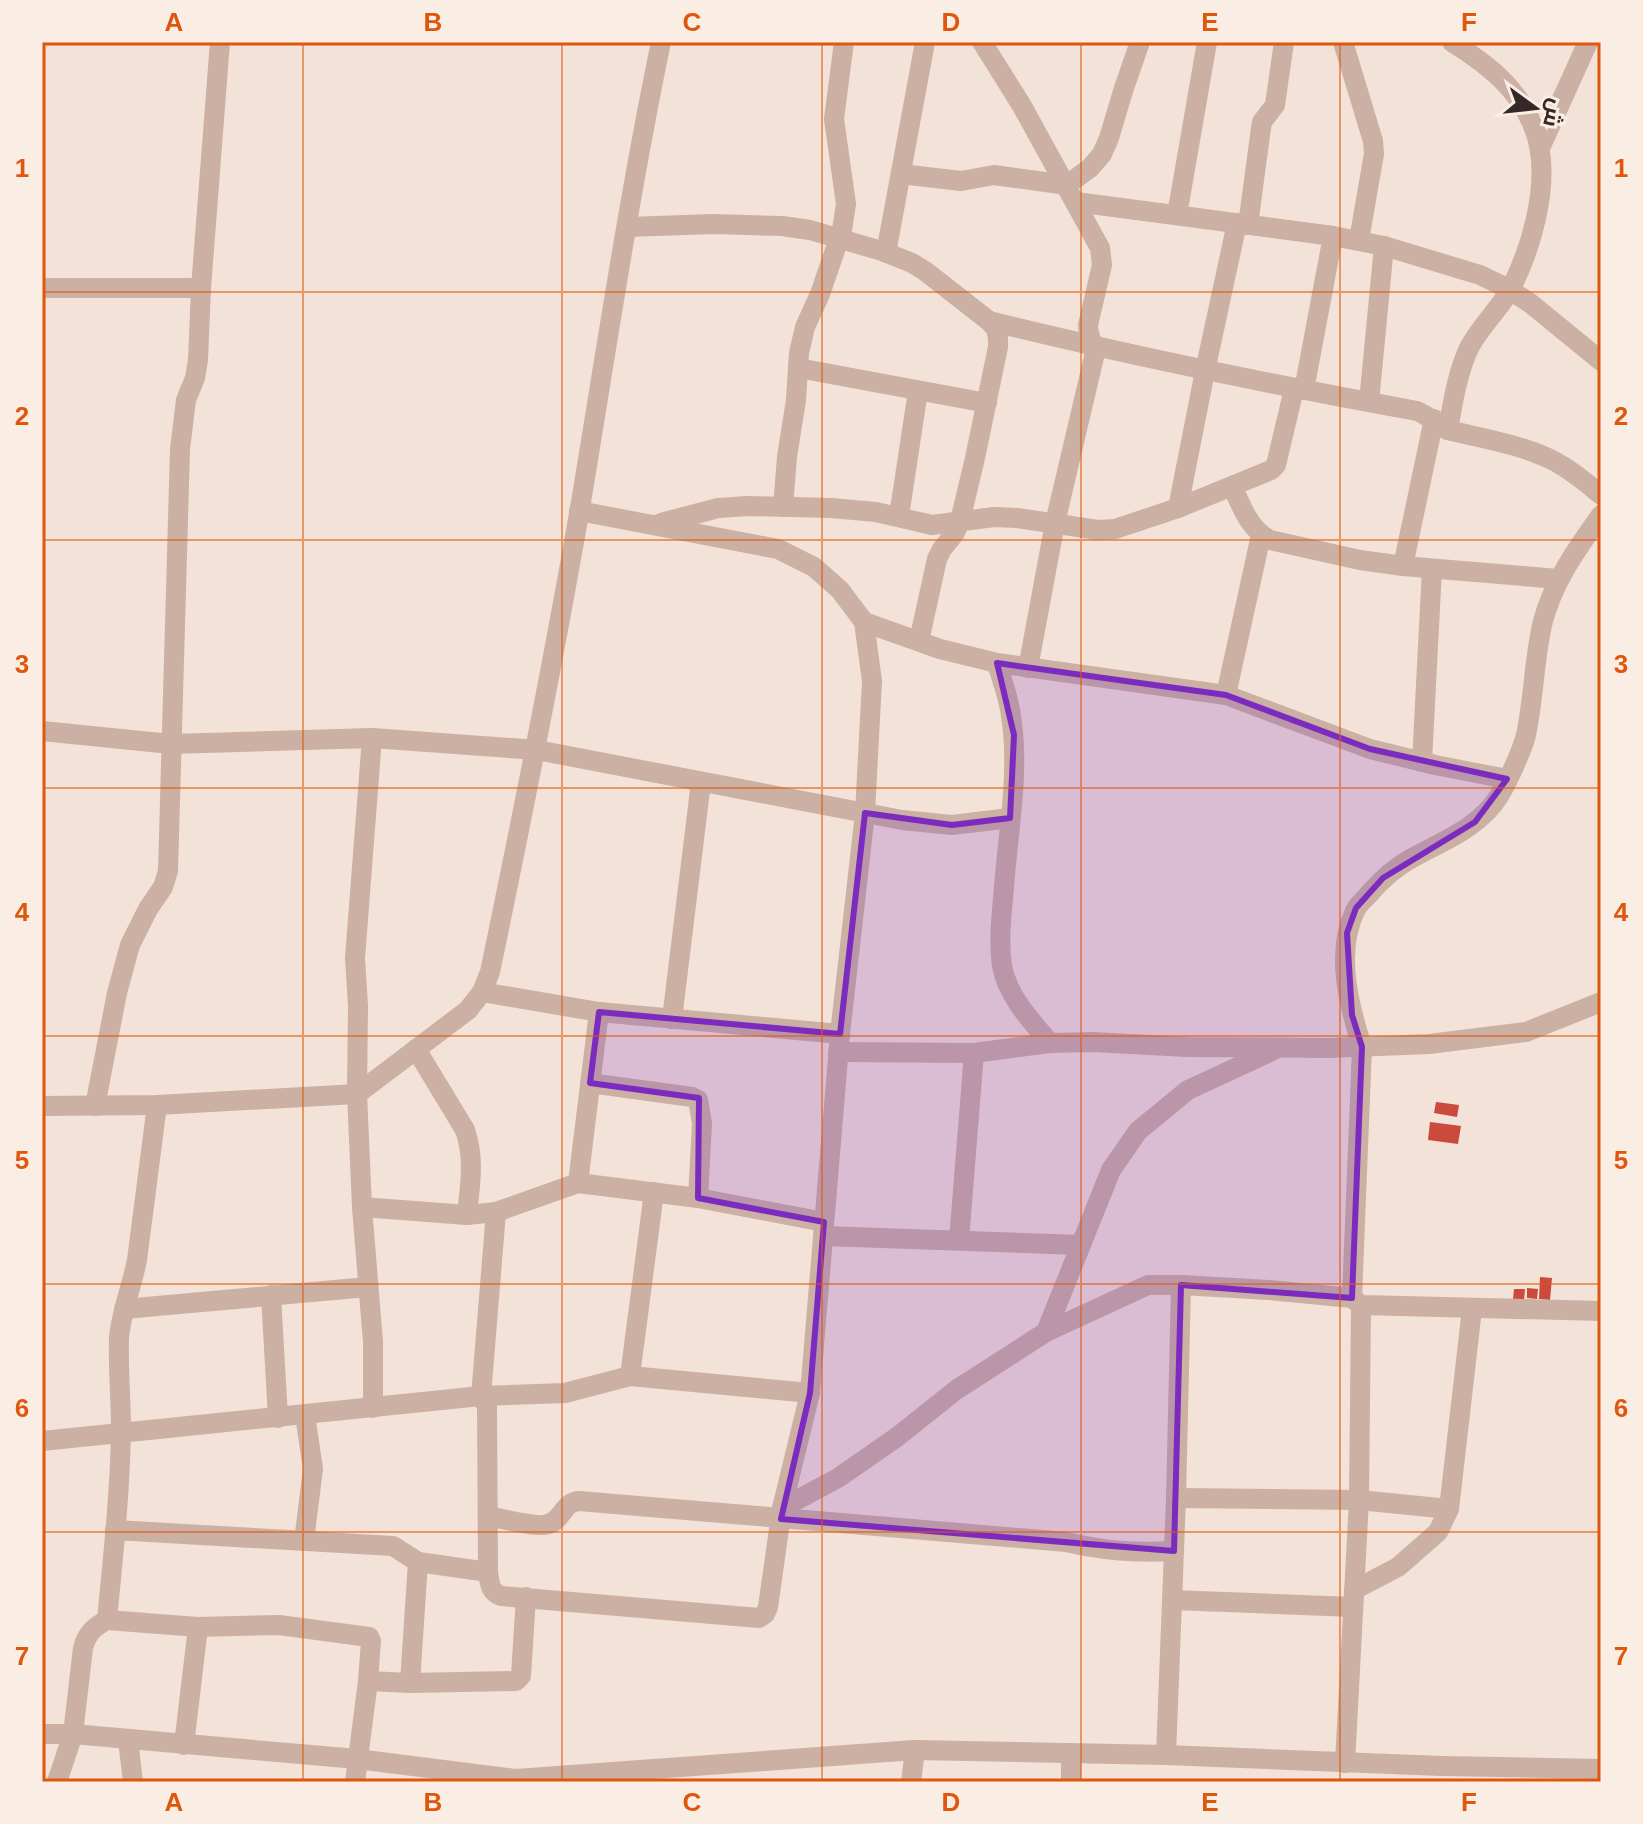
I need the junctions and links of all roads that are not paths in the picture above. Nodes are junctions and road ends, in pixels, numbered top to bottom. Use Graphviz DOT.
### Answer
graph roads {
  1 [pos="220,42"];
  2 [pos="844,42"];
  3 [pos="925,42"];
  4 [pos="982,42"];
  5 [pos="1140,42"];
  6 [pos="1207,42"];
  7 [pos="1284,42"];
  8 [pos="1343,42"];
  9 [pos="1452,42"];
  10 [pos="1588,42"];
  11 [pos="659,43"];
  12 [pos="1540,148"];
  13 [pos="901,174"];
  14 [pos="1071,193"];
  15 [pos="1177,215"];
  16 [pos="1243,224"];
  17 [pos="627,227"];
  18 [pos="1333,236"];
  19 [pos="839,238"];
  20 [pos="1359,240"];
  21 [pos="1384,246"];
  22 [pos="886,253"];
  23 [pos="42,288"];
  24 [pos="201,288"];
  25 [pos="1510,290"];
  26 [pos="989,321"];
  27 [pos="1095,347"];
  28 [pos="1601,361"];
  29 [pos="798,368"];
  30 [pos="1205,371"];
  31 [pos="1299,390"];
  32 [pos="918,391"];
  33 [pos="1369,402"];
  34 [pos="987,403"];
  35 [pos="1441,425"];
  36 [pos="1232,486"];
  37 [pos="1601,495"];
  38 [pos="783,507"];
  39 [pos="1178,508"];
  40 [pos="579,511"];
  41 [pos="1601,515"];
  42 [pos="899,516"];
  43 [pos="960,521"];
  44 [pos="1055,523"];
  45 [pos="653,525"];
  46 [pos="1261,535"];
  47 [pos="1403,566"];
  48 [pos="1432,569"];
  49 [pos="1558,579"];
  50 [pos="864,622"];
  51 [pos="919,641"];
  52 [pos="997,663"];
  53 [pos="1028,668"];
  54 [pos="1226,695"];
  55 [pos="42,731"];
  56 [pos="372,738"];
  57 [pos="171,744"];
  58 [pos="537,750"];
  59 [pos="1422,762"];
  60 [pos="1507,779"];
  61 [pos="701,782"];
  62 [pos="865,813"];
  63 [pos="1010,818"];
  64 [pos="482,992"];
  65 [pos="1601,1002"];
  66 [pos="599,1012"];
  67 [pos="672,1019"];
  68 [pos="839,1043"];
  69 [pos="1050,1043"];
  70 [pos="1362,1047"];
  71 [pos="1278,1048"];
  72 [pos="416,1049"];
  73 [pos="974,1053"];
  74 [pos="590,1083"];
  75 [pos="357,1094"];
  76 [pos="157,1105"];
  77 [pos="42,1106"];
  78 [pos="95,1106"];
  79 [pos="578,1183"];
  80 [pos="654,1192"];
  81 [pos="698,1198"];
  82 [pos="362,1207"];
  83 [pos="496,1212"];
  84 [pos="467,1215"];
  85 [pos="824,1229"];
  86 [pos="959,1240"];
  87 [pos="1081,1245"];
  88 [pos="1181,1285"];
  89 [pos="368,1287"];
  90 [pos="271,1295"];
  91 [pos="1357,1302"];
  92 [pos="124,1309"];
  93 [pos="1472,1309"];
  94 [pos="1601,1311"];
  95 [pos="1046,1332"];
  96 [pos="630,1376"];
  97 [pos="810,1393"];
  98 [pos="481,1396"];
  99 [pos="373,1408"];
  100 [pos="305,1415"];
  101 [pos="278,1418"];
  102 [pos="121,1432"];
  103 [pos="42,1441"];
  104 [pos="1176,1498"];
  105 [pos="1359,1500"];
  106 [pos="1449,1509"];
  107 [pos="781,1513"];
  108 [pos="489,1516"];
  109 [pos="115,1530"];
  110 [pos="304,1541"];
  111 [pos="1174,1551"];
  112 [pos="418,1562"];
  113 [pos="488,1572"];
  114 [pos="526,1597"];
  115 [pos="1354,1598"];
  116 [pos="1172,1600"];
  117 [pos="107,1620"];
  118 [pos="198,1627"];
  119 [pos="368,1681"];
  120 [pos="410,1683"];
  121 [pos="42,1734"];
  122 [pos="73,1734"];
  123 [pos="128,1740"];
  124 [pos="184,1745"];
  125 [pos="915,1750"];
  126 [pos="1071,1753"];
  127 [pos="1166,1755"];
  128 [pos="357,1759"];
  129 [pos="1345,1763"];
  130 [pos="1601,1769"];
  131 [pos="1442,1774"];
  132 [pos="516,1780"];
  133 [pos="57,1782"];
  134 [pos="133,1782"];
  135 [pos="355,1782"];
  136 [pos="911,1782"];
  137 [pos="1071,1782"];
  1 -- 24 [label="street"];
  2 -- 19 [label="street"];
  3 -- 13 [label="street"];
  4 -- 14 [label="street"];
  5 -- 14 [label="street"];
  6 -- 15 [label="street"];
  7 -- 16 [label="street"];
  8 -- 20 [label="street"];
  9 -- 12 [label="street"];
  10 -- 12 [label="street"];
  11 -- 17 [label="street"];
  12 -- 25 [label="street"];
  13 -- 14 [label="street"];
  13 -- 22 [label="street"];
  14 -- 15 [label="street"];
  14 -- 27 [label="street"];
  15 -- 16 [label="street"];
  16 -- 18 [label="street"];
  16 -- 30 [label="street"];
  17 -- 19 [label="street"];
  17 -- 40 [label="street"];
  18 -- 20 [label="street"];
  18 -- 31 [label="street"];
  19 -- 22 [label="street"];
  19 -- 29 [label="street"];
  20 -- 21 [label="street"];
  21 -- 25 [label="street"];
  21 -- 33 [label="street"];
  22 -- 26 [label="street"];
  23 -- 24 [label="street"];
  24 -- 57 [label="street"];
  25 -- 28 [label="street"];
  25 -- 35 [label="street"];
  26 -- 27 [label="street"];
  26 -- 34 [label="street"];
  27 -- 30 [label="street"];
  27 -- 44 [label="street"];
  29 -- 32 [label="street"];
  29 -- 38 [label="street"];
  30 -- 31 [label="street"];
  30 -- 39 [label="street"];
  31 -- 33 [label="street"];
  31 -- 36 [label="street"];
  32 -- 34 [label="street"];
  32 -- 42 [label="street"];
  33 -- 35 [label="street"];
  34 -- 43 [label="street"];
  35 -- 37 [label="street"];
  35 -- 47 [label="street"];
  36 -- 39 [label="street"];
  36 -- 46 [label="street"];
  38 -- 42 [label="street"];
  38 -- 45 [label="street"];
  39 -- 44 [label="street"];
  40 -- 45 [label="street"];
  40 -- 58 [label="street"];
  41 -- 49 [label="street"];
  42 -- 43 [label="street"];
  43 -- 44 [label="street"];
  43 -- 51 [label="street"];
  44 -- 53 [label="street"];
  45 -- 50 [label="street"];
  46 -- 47 [label="street"];
  46 -- 54 [label="street"];
  47 -- 48 [label="street"];
  48 -- 49 [label="street"];
  48 -- 59 [label="street"];
  49 -- 60 [label="street"];
  50 -- 51 [label="street"];
  50 -- 62 [label="street"];
  51 -- 52 [label="street"];
  52 -- 53 [label="street"];
  52 -- 63 [label="street"];
  53 -- 54 [label="street"];
  54 -- 59 [label="street"];
  55 -- 57 [label="street"];
  56 -- 57 [label="street"];
  56 -- 58 [label="street"];
  56 -- 75 [label="street"];
  57 -- 78 [label="street"];
  58 -- 61 [label="street"];
  58 -- 64 [label="street"];
  59 -- 60 [label="street"];
  60 -- 70 [label="street"];
  61 -- 62 [label="street"];
  61 -- 67 [label="street"];
  62 -- 63 [label="street"];
  62 -- 68 [label="street"];
  63 -- 69 [label="street"];
  64 -- 66 [label="street"];
  64 -- 72 [label="street"];
  65 -- 70 [label="street"];
  66 -- 67 [label="street"];
  66 -- 74 [label="street"];
  67 -- 68 [label="street"];
  68 -- 73 [label="street"];
  68 -- 85 [label="street"];
  69 -- 71 [label="street"];
  69 -- 73 [label="street"];
  70 -- 71 [label="street"];
  70 -- 91 [label="street"];
  71 -- 87 [label="street"];
  72 -- 75 [label="street"];
  72 -- 84 [label="street"];
  73 -- 86 [label="street"];
  74 -- 79 [label="street"];
  74 -- 81 [label="street"];
  75 -- 76 [label="street"];
  75 -- 82 [label="street"];
  76 -- 78 [label="street"];
  76 -- 92 [label="street"];
  77 -- 78 [label="street"];
  79 -- 80 [label="street"];
  79 -- 83 [label="street"];
  80 -- 81 [label="street"];
  80 -- 96 [label="street"];
  81 -- 85 [label="street"];
  82 -- 84 [label="street"];
  82 -- 89 [label="street"];
  83 -- 84 [label="street"];
  83 -- 98 [label="street"];
  85 -- 86 [label="street"];
  85 -- 97 [label="street"];
  86 -- 87 [label="street"];
  87 -- 95 [label="street"];
  88 -- 91 [label="street"];
  88 -- 95 [label="street"];
  88 -- 104 [label="street"];
  89 -- 90 [label="street"];
  89 -- 99 [label="street"];
  90 -- 92 [label="street"];
  90 -- 101 [label="street"];
  91 -- 93 [label="street"];
  91 -- 105 [label="street"];
  92 -- 102 [label="street"];
  93 -- 94 [label="street"];
  93 -- 106 [label="street"];
  95 -- 107 [label="street"];
  96 -- 97 [label="street"];
  96 -- 98 [label="street"];
  97 -- 107 [label="street"];
  98 -- 99 [label="street"];
  98 -- 108 [label="street"];
  99 -- 100 [label="street"];
  100 -- 101 [label="street"];
  100 -- 110 [label="street"];
  101 -- 102 [label="street"];
  102 -- 103 [label="street"];
  102 -- 109 [label="street"];
  104 -- 105 [label="street"];
  104 -- 111 [label="street"];
  105 -- 106 [label="street"];
  105 -- 115 [label="street"];
  106 -- 115 [label="street"];
  107 -- 108 [label="street"];
  107 -- 111 [label="street"];
  107 -- 114 [label="street"];
  108 -- 113 [label="street"];
  109 -- 110 [label="street"];
  109 -- 117 [label="street"];
  110 -- 112 [label="street"];
  111 -- 116 [label="street"];
  112 -- 113 [label="street"];
  112 -- 120 [label="street"];
  113 -- 114 [label="street"];
  114 -- 120 [label="street"];
  115 -- 116 [label="street"];
  115 -- 129 [label="street"];
  116 -- 127 [label="street"];
  117 -- 118 [label="street"];
  117 -- 122 [label="street"];
  118 -- 119 [label="street"];
  118 -- 124 [label="street"];
  119 -- 120 [label="street"];
  119 -- 128 [label="street"];
  121 -- 122 [label="street"];
  122 -- 123 [label="street"];
  122 -- 133 [label="street"];
  123 -- 124 [label="street"];
  123 -- 134 [label="street"];
  124 -- 128 [label="street"];
  125 -- 126 [label="street"];
  125 -- 132 [label="street"];
  125 -- 136 [label="street"];
  126 -- 127 [label="street"];
  126 -- 137 [label="street"];
  127 -- 129 [label="street"];
  128 -- 132 [label="street"];
  128 -- 135 [label="street"];
  129 -- 131 [label="street"];
  130 -- 131 [label="street"];
}
